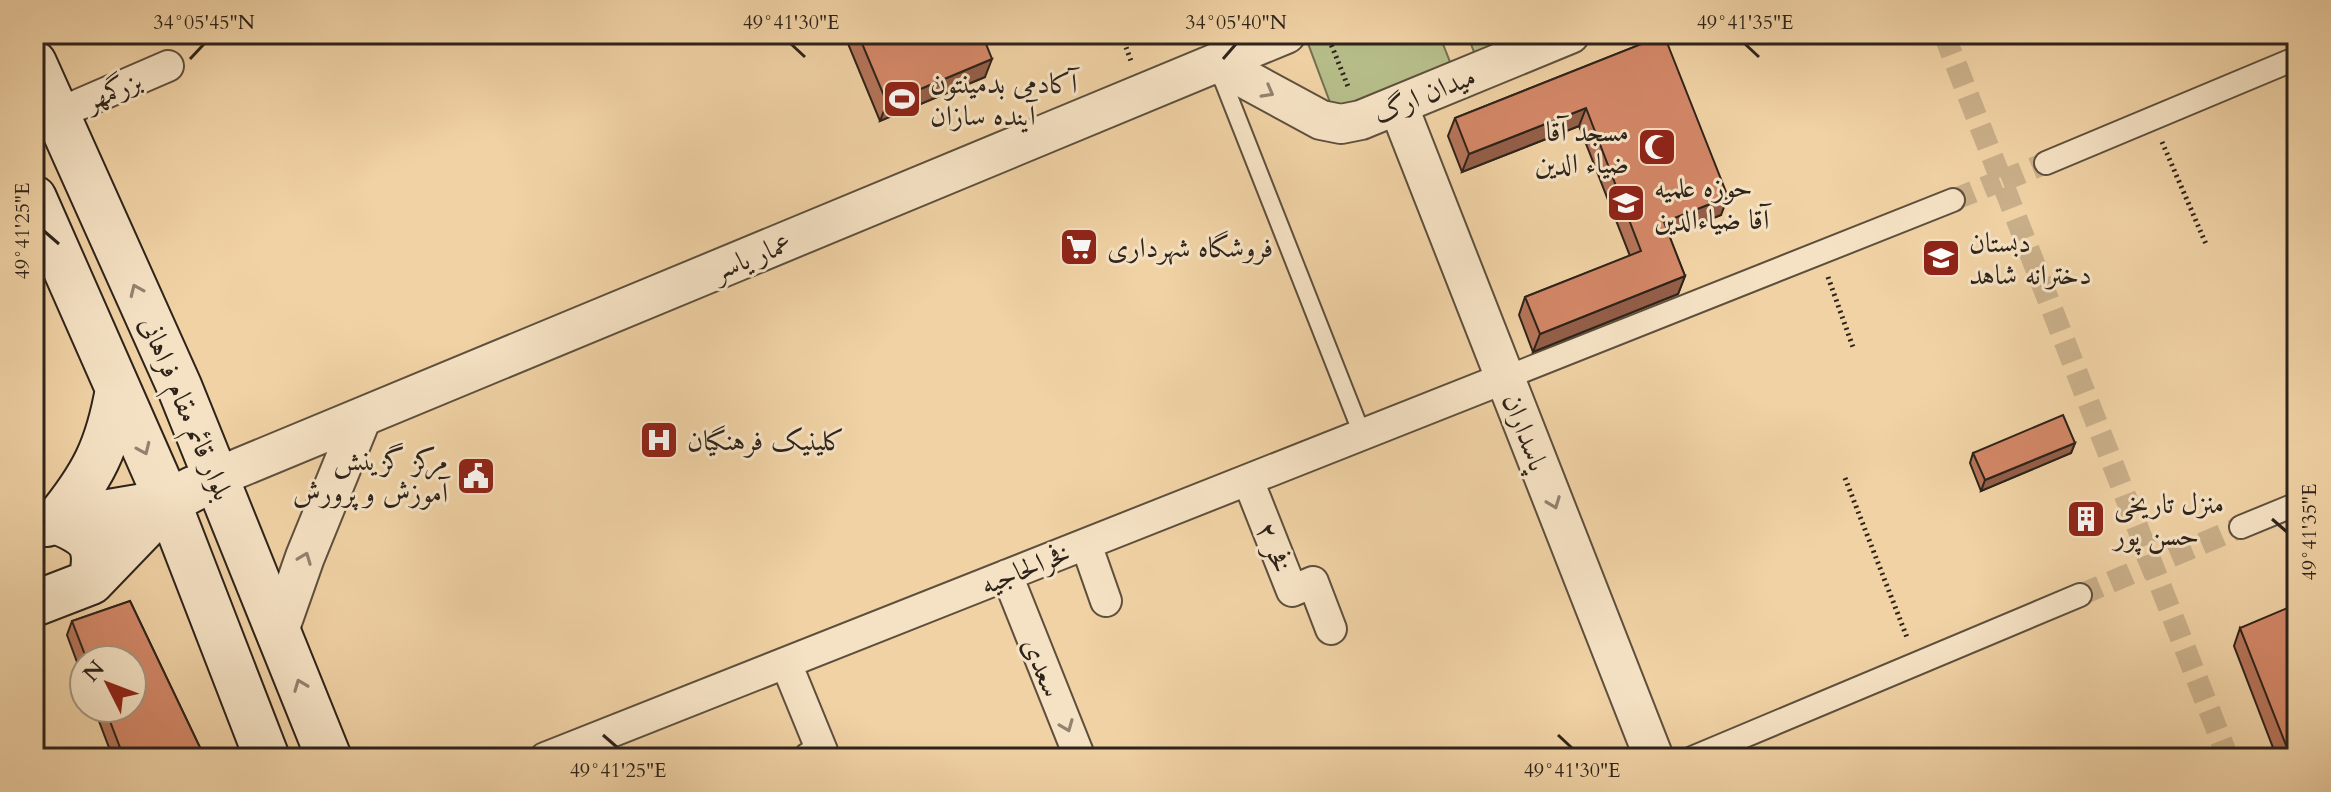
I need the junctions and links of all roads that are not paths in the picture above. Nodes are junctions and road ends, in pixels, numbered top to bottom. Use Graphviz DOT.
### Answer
graph roads {
  1 [pos="1286,34"];
  2 [pos="1570,34"];
  3 [pos="2297,58"];
  4 [pos="34,63"];
  5 [pos="1216,63"];
  6 [pos="168,66"];
  7 [pos="1398,105"];
  8 [pos="57,114"];
  9 [pos="2046,163"];
  10 [pos="34,198"];
  11 [pos="1953,200"];
  12 [pos="1505,378"];
  13 [pos="118,389"];
  14 [pos="362,417"];
  15 [pos="1362,434"];
  16 [pos="217,477"];
  17 [pos="1248,480"];
  18 [pos="168,502"];
  19 [pos="2297,504"];
  20 [pos="45,525"];
  21 [pos="2241,527"];
  22 [pos="1086,544"];
  23 [pos="1007,575"];
  24 [pos="91,582"];
  25 [pos="2080,595"];
  26 [pos="1106,601"];
  27 [pos="34,604"];
  28 [pos="1331,629"];
  29 [pos="279,631"];
  30 [pos="786,663"];
  31 [pos="267,758"];
  32 [pos="329,758"];
  33 [pos="545,758"];
  34 [pos="809,758"];
  35 [pos="1080,758"];
  36 [pos="1654,758"];
  37 [pos="1692,758"];
  1 -- 5 [label="street, عمار یاسر"];
  2 -- 7 [label="street, میدان ارگ"];
  3 -- 9 [label="street"];
  4 -- 8 [label="main road, بلوار قائم مقام فراهانی"];
  5 -- 7 [label="street, میدان ارگ, one-way"];
  5 -- 14 [label="street, عمار یاسر"];
  5 -- 15 [label="lane"];
  6 -- 8 [label="street, بزرگمهر"];
  7 -- 12 [label="street, پاسداران"];
  16 -- 8 [label="main road, بلوار قائم مقام فراهانی, one-way"];
  10 -- 13 [label="main road, بلوار قائم مقام فراهانی"];
  11 -- 12 [label="street"];
  12 -- 15 [label="street, فخرالحاجیه"];
  12 -- 36 [label="street, پاسداران, one-way"];
  13 -- 18 [label="main road, بلوار قائم مقام فراهانی, one-way"];
  13 -- 20 [label="main road"];
  14 -- 16 [label="street, عمار یاسر"];
  29 -- 14 [label="street, one-way"];
  15 -- 17 [label="street, فخرالحاجیه"];
  16 -- 18 [label="main road"];
  16 -- 29 [label="main road, بلوار قائم مقام فراهانی"];
  17 -- 22 [label="street, فخرالحاجیه"];
  17 -- 28 [label="street, فخر ۲"];
  18 -- 20 [label="main road"];
  18 -- 24 [label="main road"];
  18 -- 31 [label="main road, بلوار قائم مقام فراهانی"];
  19 -- 21 [label="street"];
  20 -- 24 [label="main road"];
  22 -- 23 [label="street, فخرالحاجیه"];
  22 -- 26 [label="street"];
  23 -- 30 [label="street, فخرالحاجیه"];
  23 -- 35 [label="street, سعدی, one-way"];
  24 -- 27 [label="main road"];
  25 -- 37 [label="street"];
  32 -- 29 [label="main road, بلوار قائم مقام فراهانی, one-way"];
  30 -- 33 [label="street, فخرالحاجیه"];
  30 -- 34 [label="street"];
}
